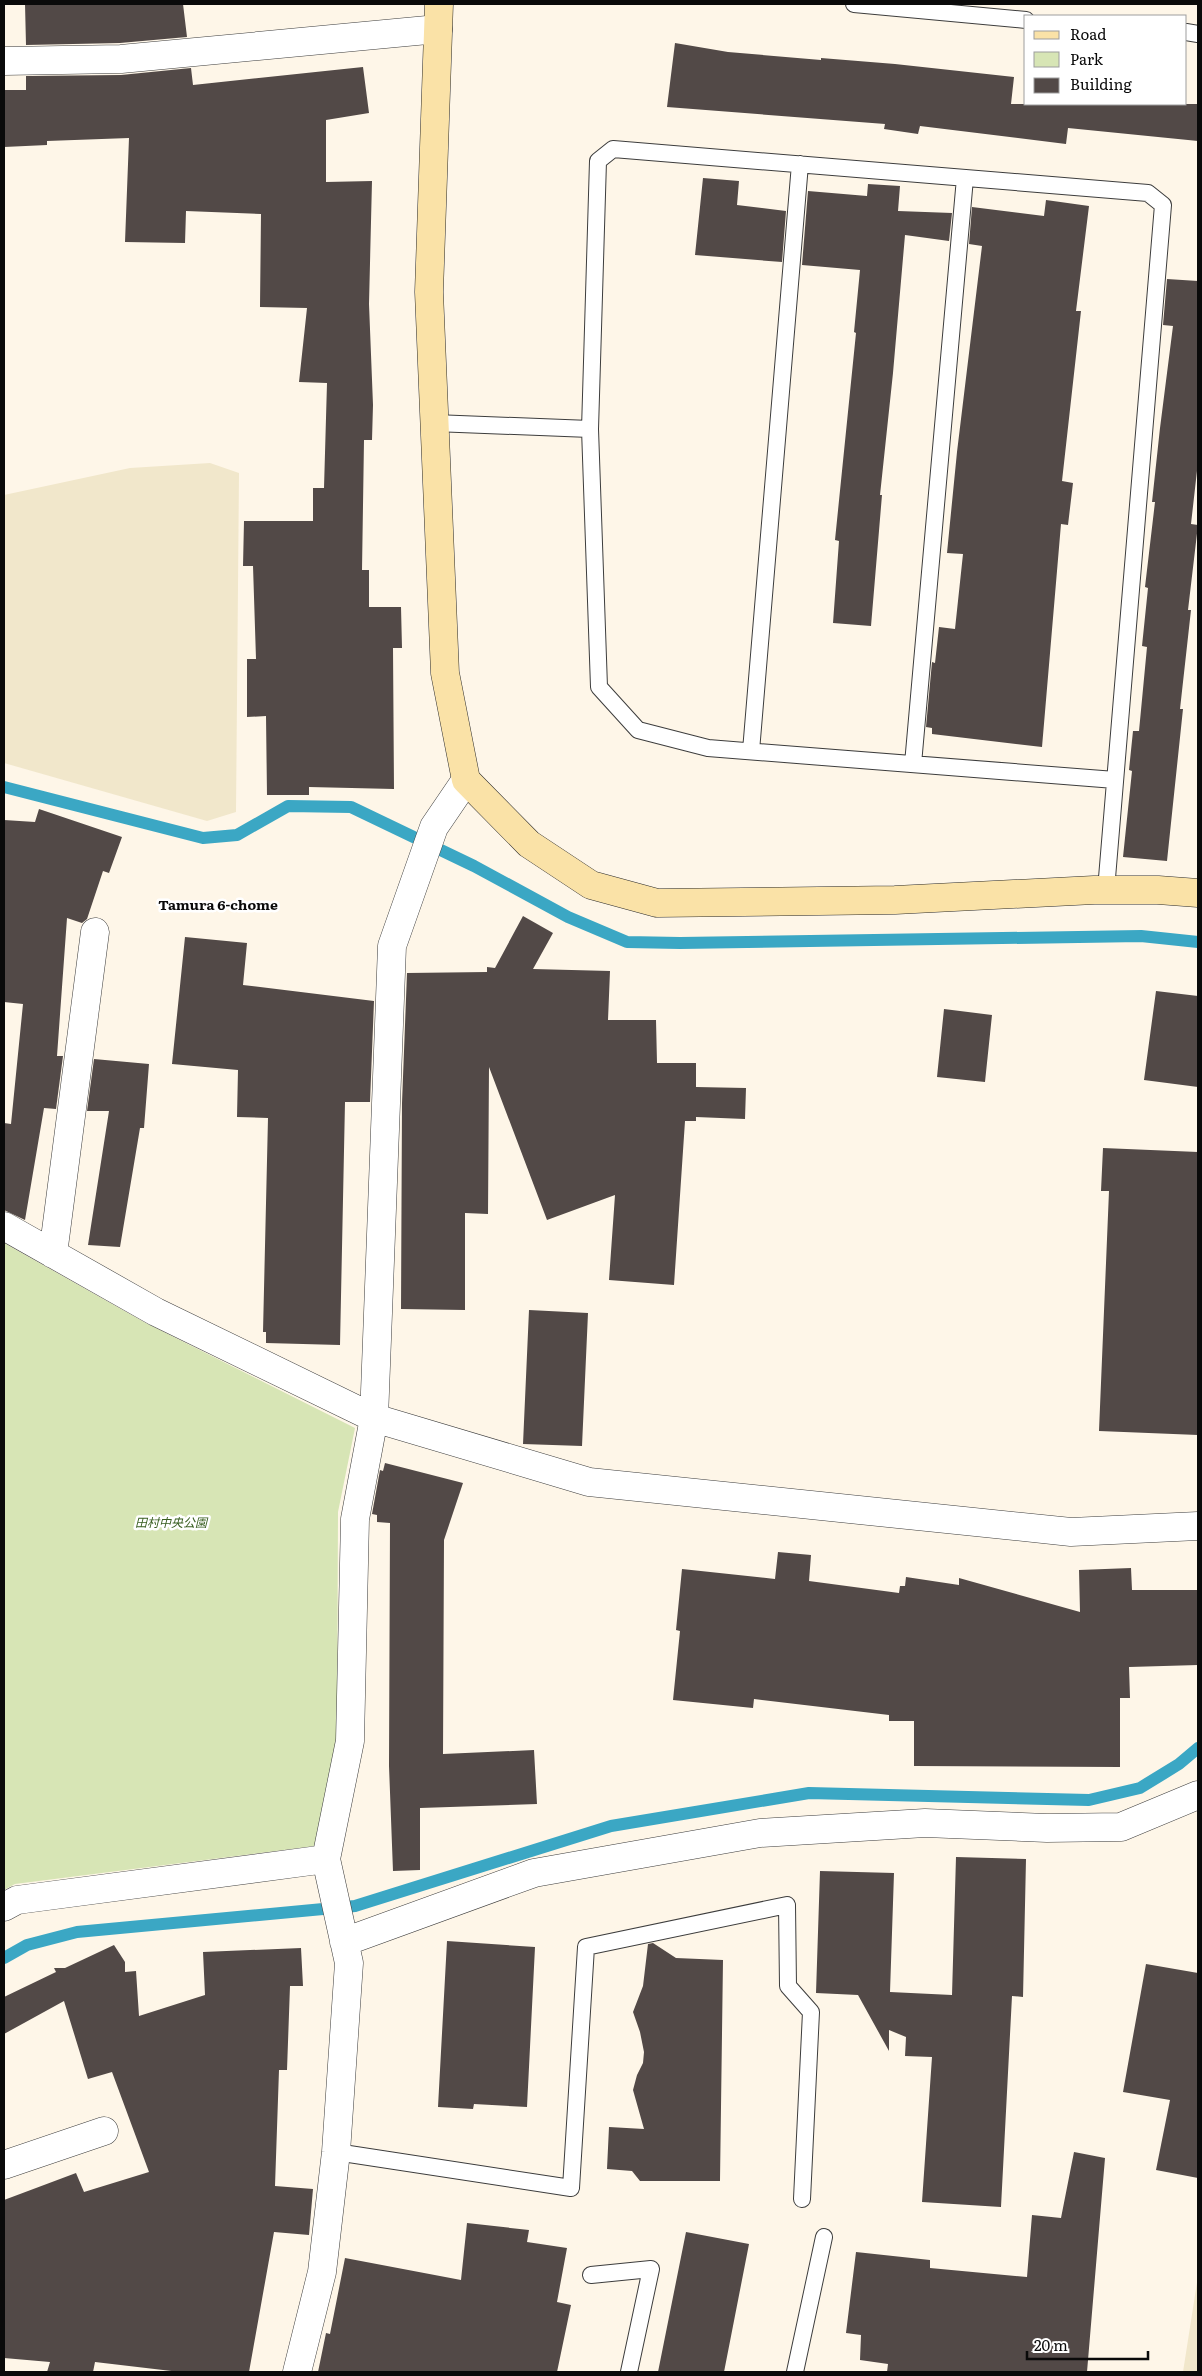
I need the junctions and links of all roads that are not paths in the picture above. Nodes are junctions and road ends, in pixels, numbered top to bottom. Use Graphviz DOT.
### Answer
graph roads {
  1 [pos="854,4"];
  2 [pos="439,16"];
  3 [pos="1024,20"];
  4 [pos="4,62"];
  5 [pos="800,164"];
  6 [pos="965,178"];
  7 [pos="434,423"];
  8 [pos="590,429"];
  9 [pos="750,751"];
  10 [pos="913,764"];
  11 [pos="466,780"];
  12 [pos="1115,780"];
  13 [pos="1106,890"];
  14 [pos="1198,893"];
  15 [pos="95,932"];
  16 [pos="4,1226"];
  17 [pos="53,1254"];
  18 [pos="374,1418"];
  19 [pos="1198,1526"];
  20 [pos="1198,1795"];
  21 [pos="329,1869"];
  22 [pos="4,1907"];
  23 [pos="343,1936"];
  24 [pos="104,2131"];
  25 [pos="336,2152"];
  26 [pos="4,2165"];
  27 [pos="802,2199"];
  28 [pos="824,2237"];
  29 [pos="591,2275"];
  30 [pos="297,2372"];
  31 [pos="629,2372"];
  32 [pos="795,2372"];
  1 -- 3 [label="lane"];
  2 -- 4 [label="street"];
  2 -- 7 [label="street"];
  5 -- 6 [label="lane"];
  5 -- 8 [label="lane"];
  5 -- 9 [label="lane"];
  6 -- 10 [label="lane"];
  6 -- 12 [label="lane"];
  7 -- 8 [label="lane"];
  7 -- 11 [label="street"];
  8 -- 9 [label="lane"];
  9 -- 10 [label="lane"];
  10 -- 12 [label="lane"];
  11 -- 13 [label="street"];
  11 -- 18 [label="street"];
  12 -- 13 [label="lane"];
  13 -- 14 [label="street"];
  15 -- 17 [label="street"];
  16 -- 17 [label="street"];
  17 -- 18 [label="street"];
  18 -- 19 [label="street"];
  18 -- 21 [label="street"];
  20 -- 23 [label="street"];
  21 -- 22 [label="street"];
  21 -- 23 [label="street"];
  23 -- 25 [label="street"];
  24 -- 26 [label="street"];
  25 -- 27 [label="lane"];
  25 -- 30 [label="street"];
  28 -- 32 [label="lane"];
  29 -- 31 [label="lane"];
}
